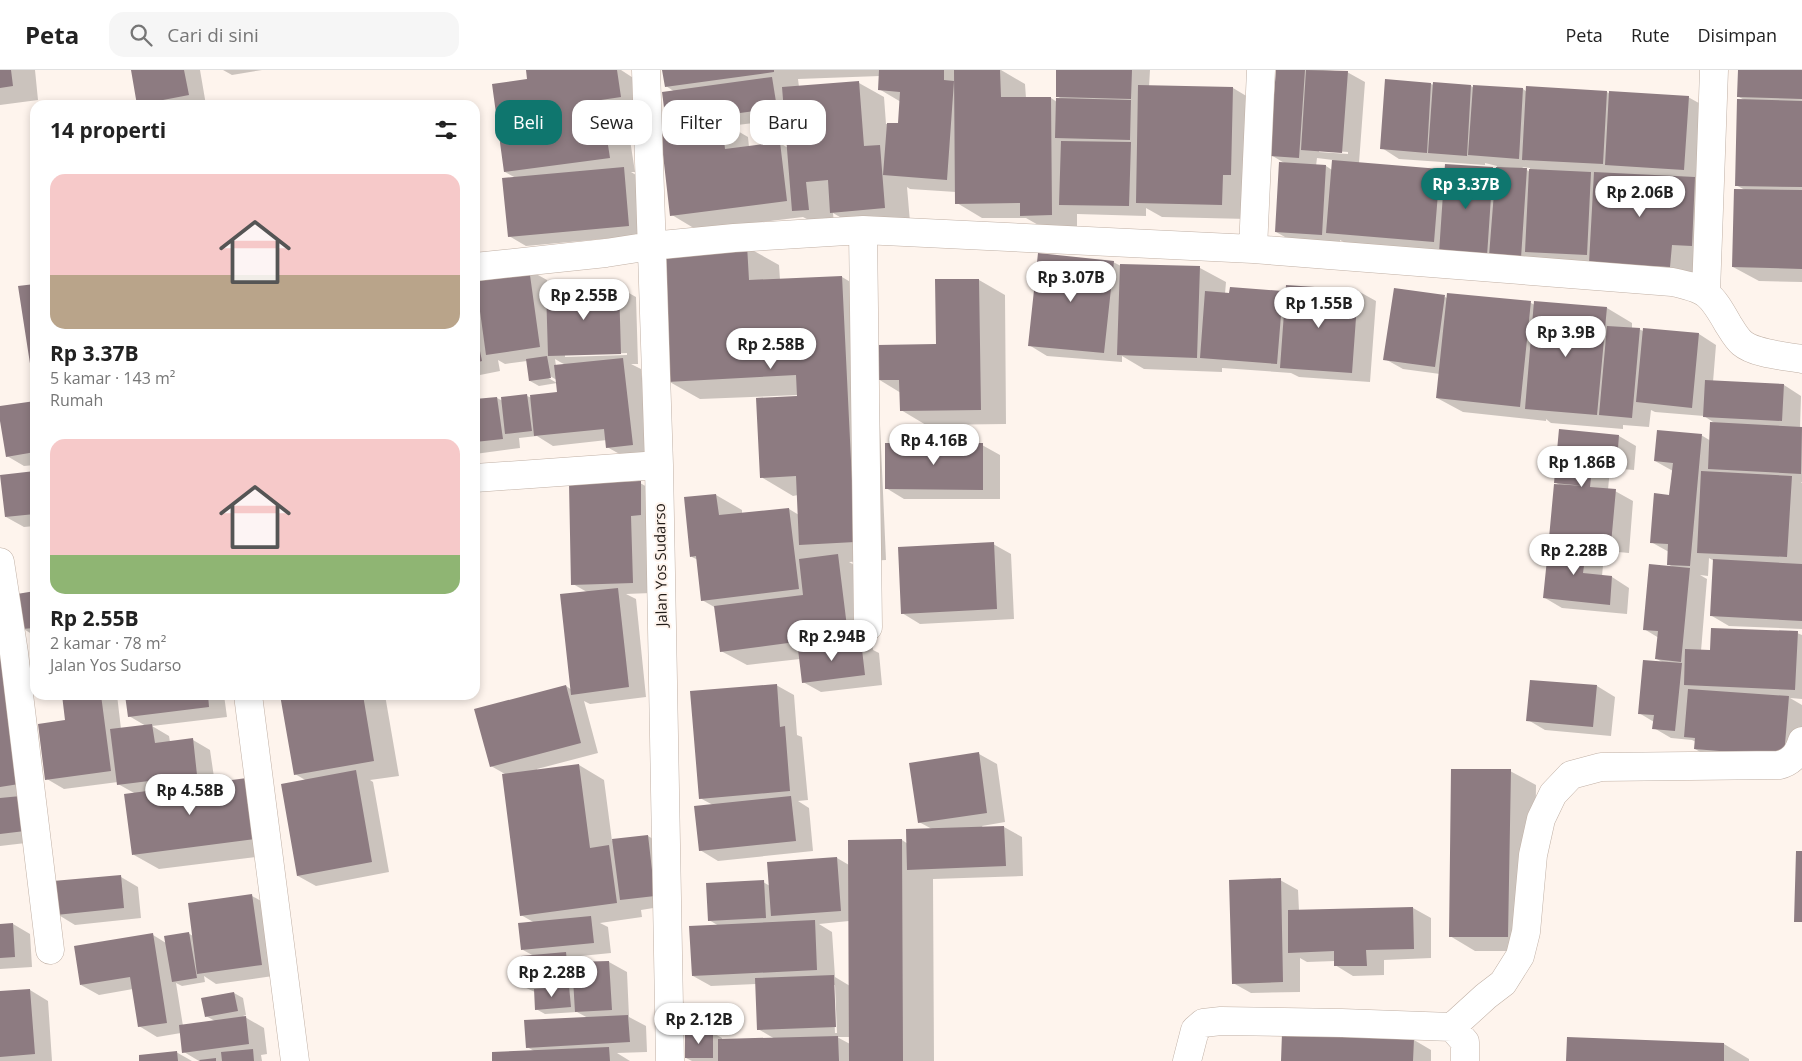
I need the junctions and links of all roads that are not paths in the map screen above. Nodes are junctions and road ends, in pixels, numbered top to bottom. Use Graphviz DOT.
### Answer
graph roads {
  1 [pos="646,70"];
  2 [pos="1261,70"];
  3 [pos="1713,70"];
  4 [pos="863,230"];
  5 [pos="651,246"];
  6 [pos="1253,249"];
  7 [pos="480,266"];
  8 [pos="1706,292"];
  9 [pos="1802,359"];
  10 [pos="659,465"];
  11 [pos="480,478"];
  12 [pos="0,562"];
  13 [pos="868,627"];
  14 [pos="24,651"];
  15 [pos="249,700"];
  16 [pos="1802,741"];
  17 [pos="50,950"];
  18 [pos="1452,1027"];
  19 [pos="295,1061"];
  20 [pos="670,1061"];
  21 [pos="1187,1061"];
  22 [pos="1466,1061"];
  1 -- 5 [label="street, Jalan Yos Sudarso"];
  2 -- 6 [label="street"];
  3 -- 8 [label="street"];
  4 -- 5 [label="street"];
  4 -- 6 [label="street"];
  4 -- 13 [label="street"];
  5 -- 7 [label="street"];
  5 -- 10 [label="street, Jalan Yos Sudarso"];
  6 -- 8 [label="street"];
  8 -- 9 [label="street"];
  10 -- 11 [label="street"];
  10 -- 20 [label="street, Jalan Yos Sudarso"];
  12 -- 14 [label="street"];
  14 -- 17 [label="street"];
  15 -- 19 [label="street"];
  16 -- 18 [label="street"];
  18 -- 21 [label="street"];
  18 -- 22 [label="street"];
}
